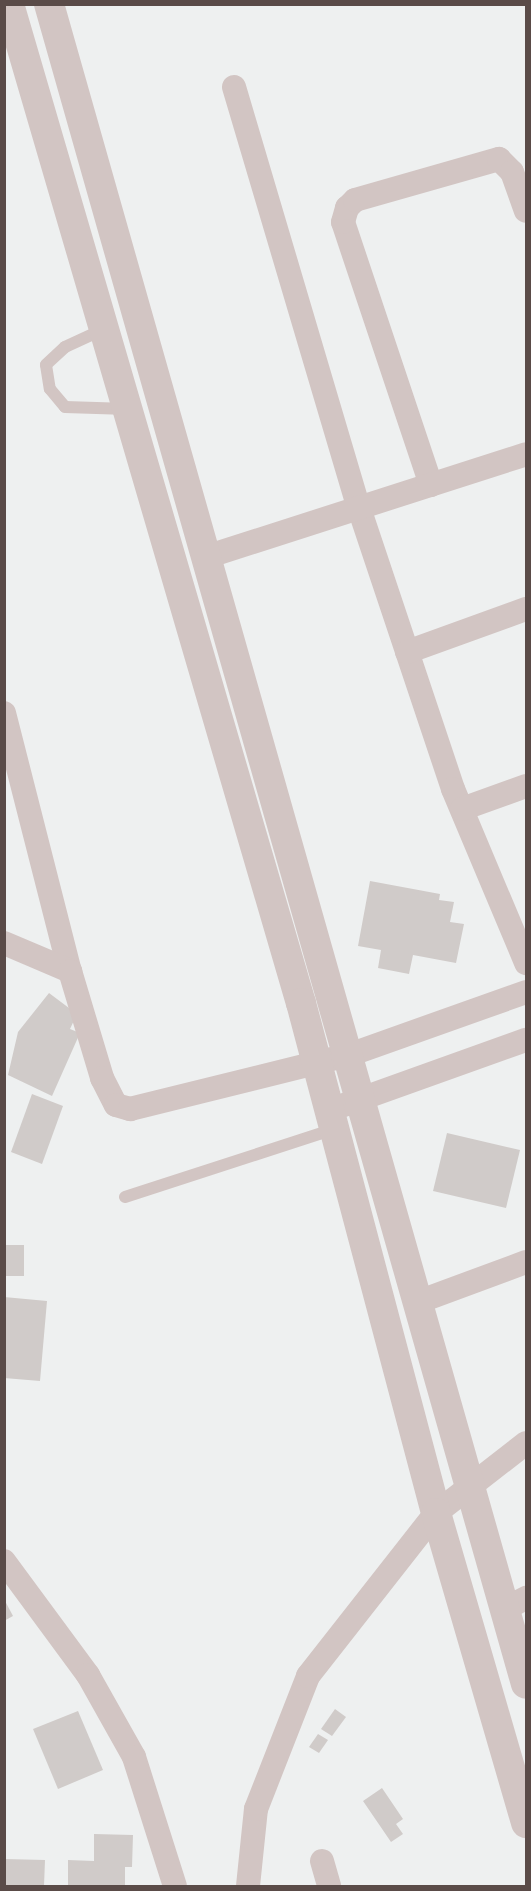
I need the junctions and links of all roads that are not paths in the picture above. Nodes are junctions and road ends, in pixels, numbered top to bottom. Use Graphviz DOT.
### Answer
graph roads {
  1 [pos="9,4"];
  2 [pos="49,4"];
  3 [pos="234,87"];
  4 [pos="526,211"];
  5 [pos="106,328"];
  6 [pos="129,409"];
  7 [pos="526,454"];
  8 [pos="431,485"];
  9 [pos="359,508"];
  10 [pos="209,556"];
  11 [pos="526,609"];
  12 [pos="407,652"];
  13 [pos="4,713"];
  14 [pos="526,786"];
  15 [pos="462,809"];
  16 [pos="4,943"];
  17 [pos="526,963"];
  18 [pos="70,970"];
  19 [pos="526,992"];
  20 [pos="526,1041"];
  21 [pos="349,1055"];
  22 [pos="317,1063"];
  23 [pos="361,1100"];
  24 [pos="332,1120"];
  25 [pos="125,1197"];
  26 [pos="526,1262"];
  27 [pos="418,1302"];
  28 [pos="526,1443"];
  29 [pos="470,1487"];
  30 [pos="436,1513"];
  31 [pos="4,1561"];
  32 [pos="516,1604"];
  33 [pos="526,1684"];
  34 [pos="526,1823"];
  35 [pos="322,1862"];
  36 [pos="175,1887"];
  37 [pos="248,1887"];
  38 [pos="329,1887"];
  1 -- 5 [label="street"];
  2 -- 10 [label="street"];
  3 -- 9 [label="street"];
  4 -- 8 [label="street"];
  5 -- 6 [label="street"];
  5 -- 6 [label="lane"];
  6 -- 22 [label="street"];
  7 -- 8 [label="street"];
  8 -- 9 [label="street"];
  9 -- 10 [label="street"];
  9 -- 12 [label="street"];
  10 -- 21 [label="street"];
  11 -- 12 [label="street"];
  12 -- 15 [label="street"];
  13 -- 18 [label="street"];
  14 -- 15 [label="street"];
  15 -- 17 [label="street"];
  16 -- 18 [label="street"];
  18 -- 22 [label="street"];
  19 -- 21 [label="street"];
  20 -- 23 [label="street"];
  21 -- 22 [label="street"];
  21 -- 23 [label="street"];
  22 -- 24 [label="street"];
  23 -- 24 [label="street"];
  23 -- 27 [label="street"];
  24 -- 25 [label="lane"];
  24 -- 30 [label="street"];
  26 -- 27 [label="street"];
  27 -- 29 [label="street"];
  28 -- 29 [label="street"];
  29 -- 30 [label="street"];
  29 -- 32 [label="street"];
  30 -- 34 [label="street"];
  30 -- 37 [label="street"];
  31 -- 36 [label="street"];
  32 -- 33 [label="street"];
  35 -- 38 [label="street"];
}
